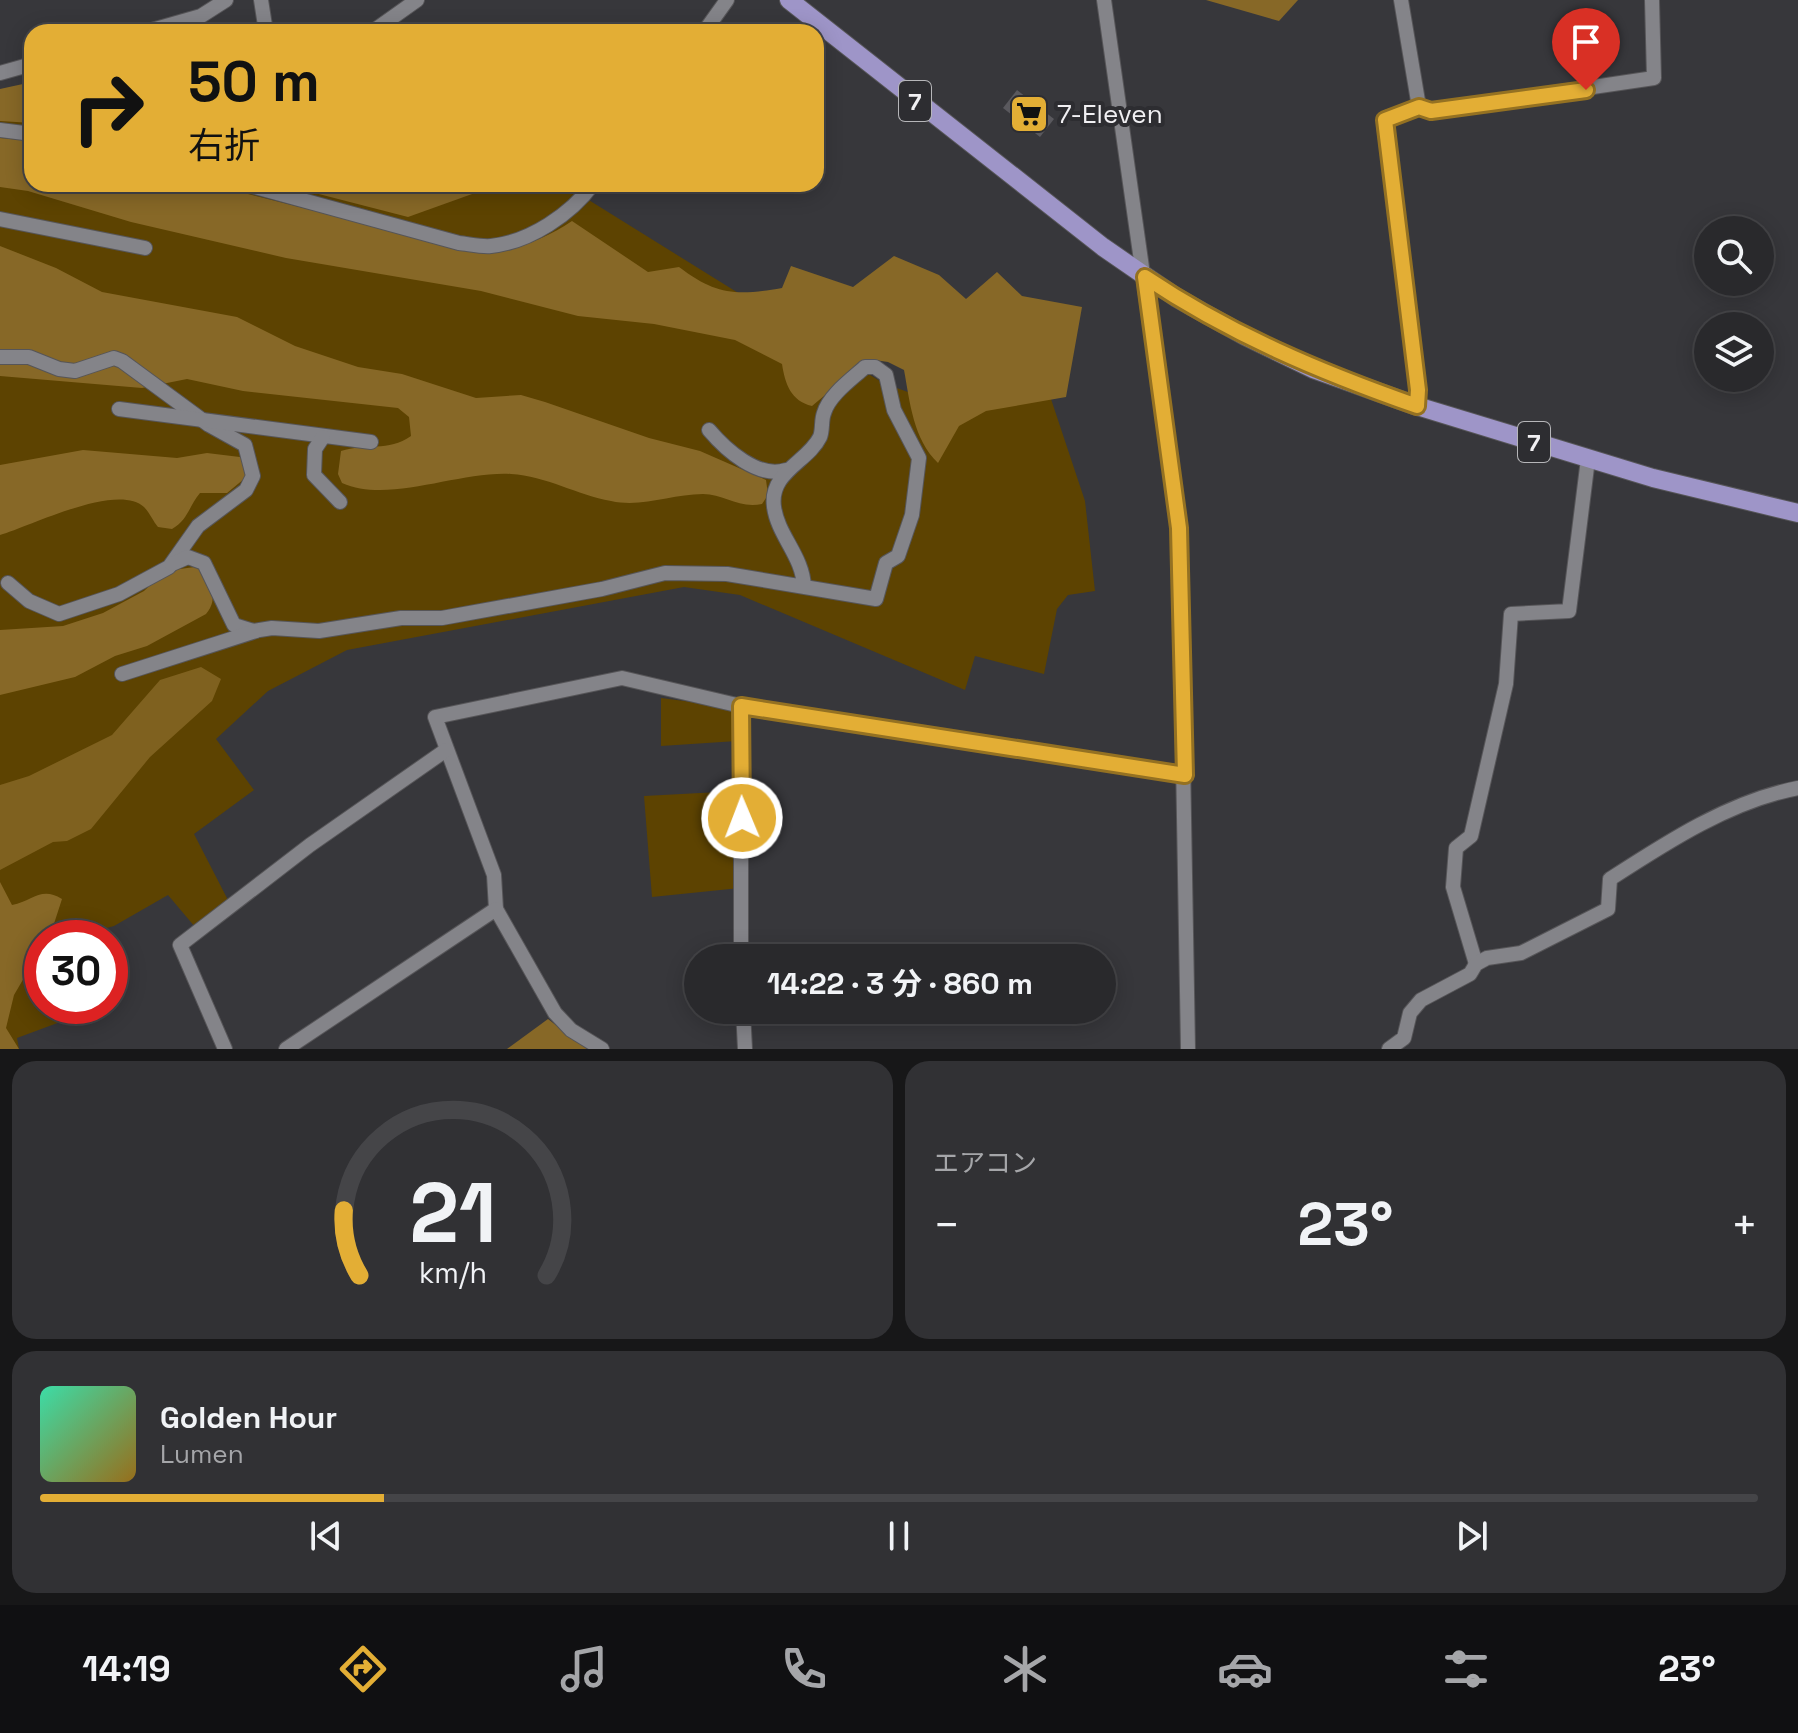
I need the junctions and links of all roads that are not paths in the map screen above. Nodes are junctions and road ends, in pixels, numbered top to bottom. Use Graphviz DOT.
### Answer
graph roads {
  1 [pos="226,0"];
  2 [pos="261,0"];
  3 [pos="417,0"];
  4 [pos="727,0"];
  5 [pos="789,0"];
  6 [pos="1104,0"];
  7 [pos="1401,0"];
  8 [pos="1652,0"];
  9 [pos="173,24"];
  10 [pos="265,24"];
  11 [pos="383,24"];
  12 [pos="710,24"];
  13 [pos="820,24"];
  14 [pos="824,27"];
  15 [pos="24,66"];
  16 [pos="0,73"];
  17 [pos="1419,107"];
  18 [pos="0,130"];
  19 [pos="24,133"];
  20 [pos="273,192"];
  21 [pos="587,192"];
  22 [pos="0,219"];
  23 [pos="145,248"];
  24 [pos="1145,277"];
  25 [pos="0,357"];
  26 [pos="1417,406"];
  27 [pos="119,409"];
  28 [pos="199,418"];
  29 [pos="709,430"];
  30 [pos="323,437"];
  31 [pos="371,442"];
  32 [pos="1588,459"];
  33 [pos="786,470"];
  34 [pos="340,502"];
  35 [pos="1798,513"];
  36 [pos="172,564"];
  37 [pos="8,583"];
  38 [pos="804,587"];
  39 [pos="228,616"];
  40 [pos="260,630"];
  41 [pos="216,646"];
  42 [pos="122,674"];
  43 [pos="741,706"];
  44 [pos="446,750"];
  45 [pos="1185,775"];
  46 [pos="1798,788"];
  47 [pos="496,909"];
  48 [pos="741,944"];
  49 [pos="1476,964"];
  50 [pos="744,1024"];
  51 [pos="225,1049"];
  52 [pos="286,1049"];
  53 [pos="602,1049"];
  54 [pos="745,1049"];
  55 [pos="1188,1049"];
  56 [pos="1389,1049"];
  1 -- 9 [label="street"];
  2 -- 10 [label="street"];
  3 -- 11 [label="street"];
  4 -- 12 [label="street"];
  5 -- 13 [label="main road, 7"];
  6 -- 24 [label="street"];
  7 -- 17 [label="street"];
  8 -- 17 [label="street"];
  14 -- 24 [label="main road, 7"];
  15 -- 16 [label="street"];
  17 -- 26 [label="street"];
  18 -- 19 [label="street"];
  20 -- 21 [label="street"];
  22 -- 23 [label="street"];
  24 -- 26 [label="main road, 7"];
  24 -- 45 [label="street"];
  25 -- 28 [label="street"];
  26 -- 32 [label="main road, 7"];
  27 -- 28 [label="street"];
  28 -- 30 [label="street"];
  28 -- 36 [label="street"];
  29 -- 33 [label="street"];
  30 -- 31 [label="street"];
  30 -- 34 [label="street"];
  32 -- 35 [label="main road, 7"];
  32 -- 49 [label="street"];
  33 -- 38 [label="street"];
  33 -- 38 [label="street"];
  36 -- 37 [label="street"];
  36 -- 39 [label="street"];
  38 -- 40 [label="street"];
  39 -- 40 [label="street"];
  39 -- 41 [label="street"];
  40 -- 41 [label="street"];
  41 -- 42 [label="street"];
  43 -- 44 [label="street"];
  43 -- 45 [label="street"];
  43 -- 48 [label="street"];
  44 -- 47 [label="street"];
  44 -- 51 [label="street"];
  45 -- 55 [label="street"];
  46 -- 49 [label="street"];
  47 -- 52 [label="street"];
  47 -- 53 [label="street"];
  49 -- 56 [label="street"];
  50 -- 54 [label="street"];
}
